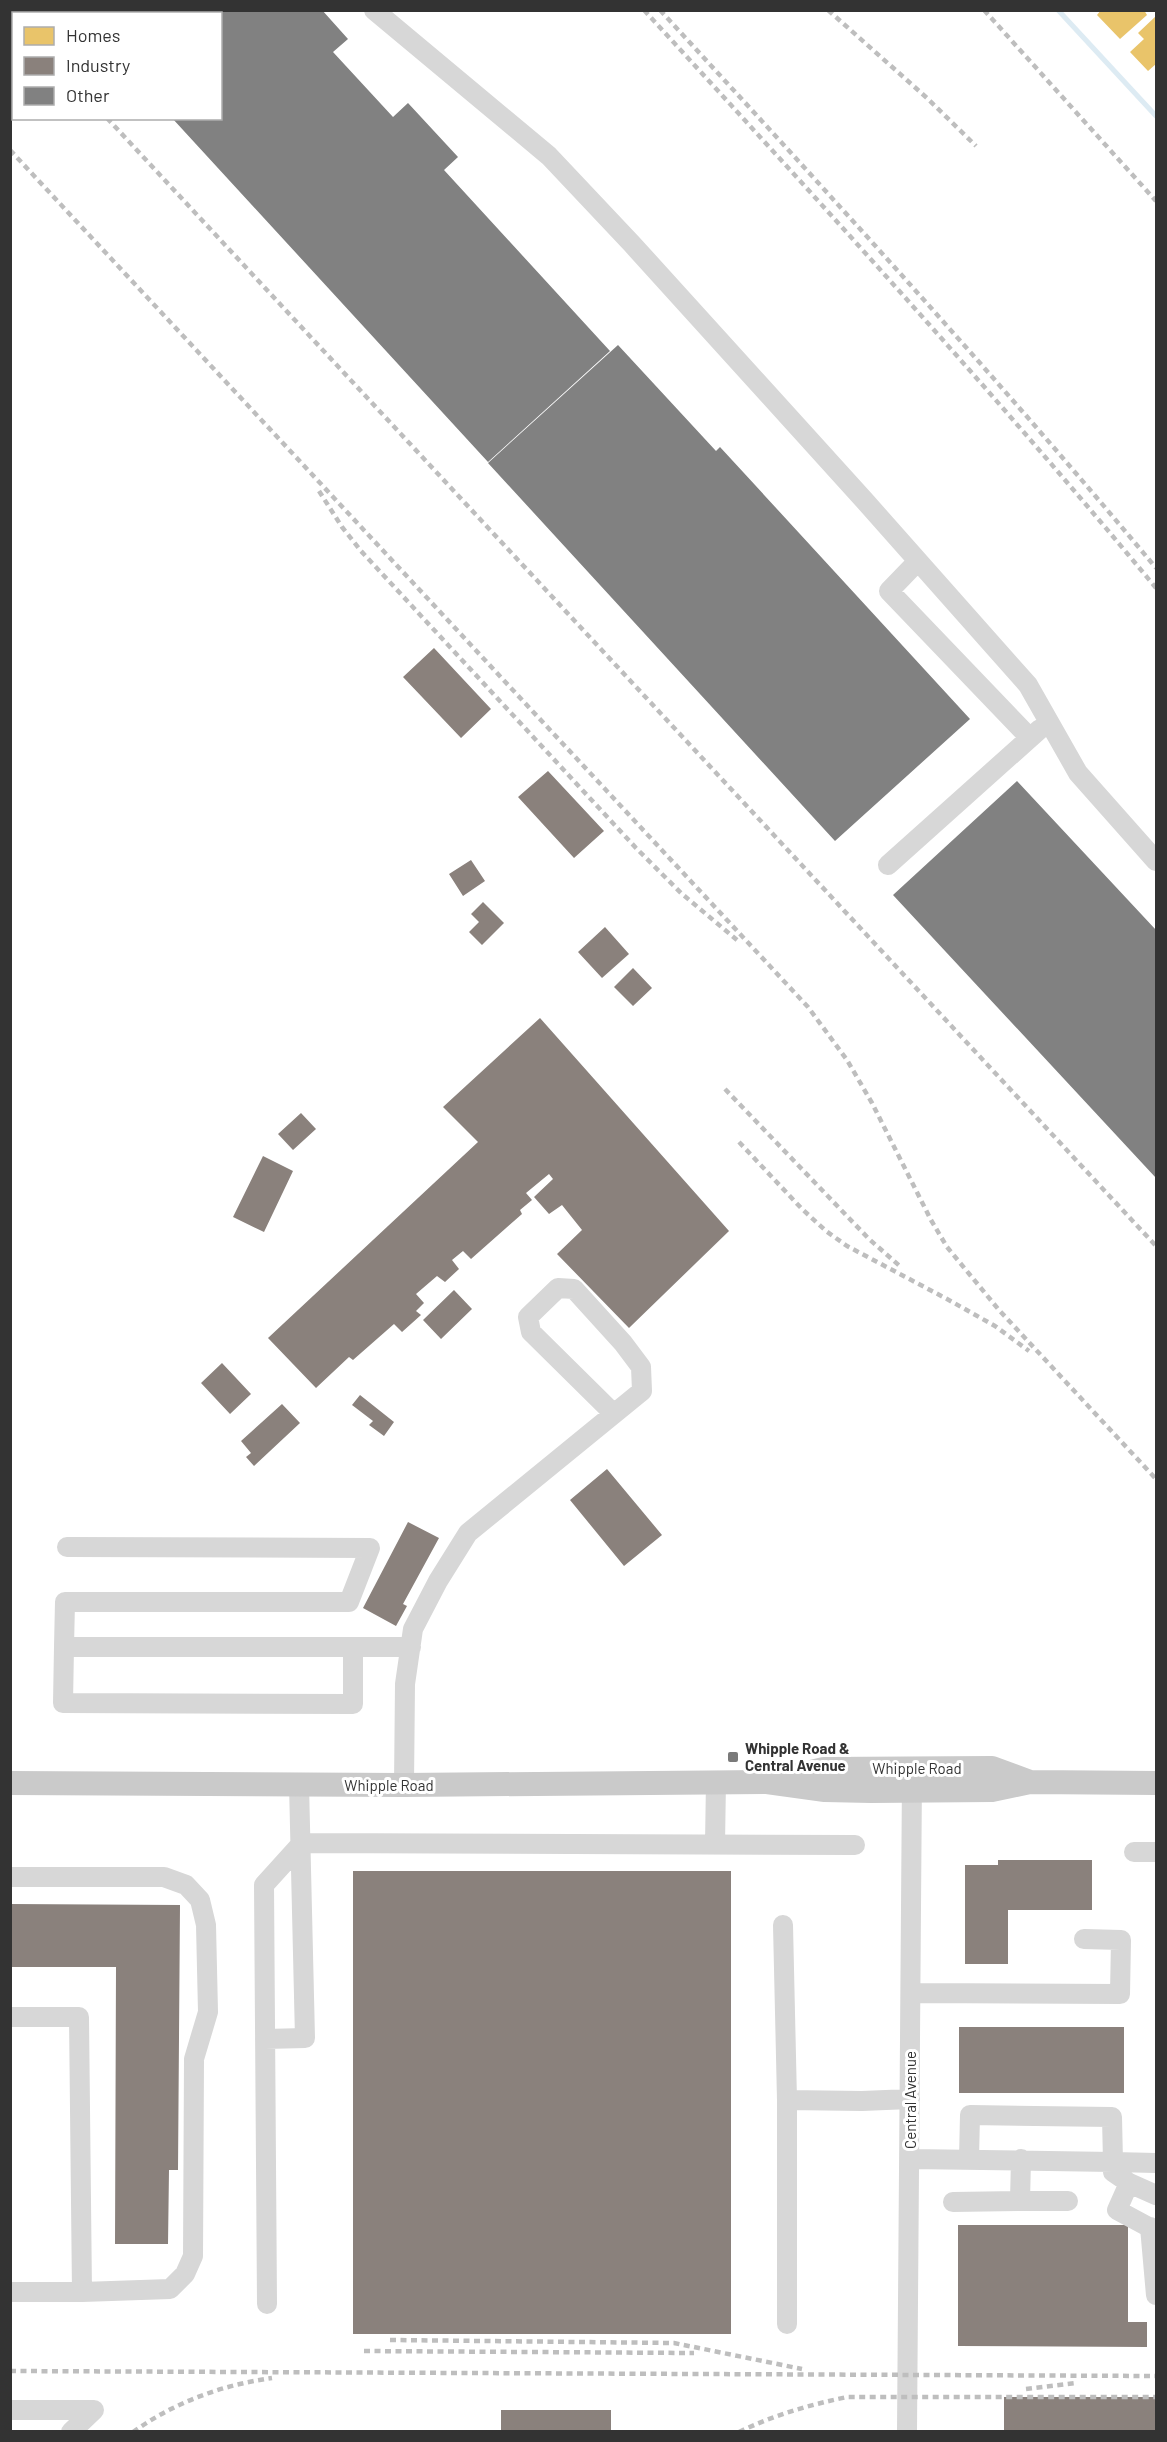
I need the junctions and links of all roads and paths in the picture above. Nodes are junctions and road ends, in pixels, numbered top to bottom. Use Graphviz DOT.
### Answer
graph roads {
  1 [pos="374,10"];
  2 [pos="918,561"];
  3 [pos="1048,722"];
  4 [pos="1030,738"];
  5 [pos="1156,861"];
  6 [pos="888,865"];
  7 [pos="614,1414"];
  8 [pos="67,1547"];
  9 [pos="64,1647"];
  10 [pos="354,1647"];
  11 [pos="411,1647"];
  12 [pos="912,1779"];
  13 [pos="716,1781"];
  14 [pos="10,1783"];
  15 [pos="1156,1783"];
  16 [pos="299,1785"];
  17 [pos="404,1785"];
  18 [pos="302,1843"];
  19 [pos="715,1844"];
  20 [pos="855,1845"];
  21 [pos="1134,1852"];
  22 [pos="1156,1852"];
  23 [pos="10,1877"];
  24 [pos="783,1925"];
  25 [pos="1084,1939"];
  26 [pos="911,1993"];
  27 [pos="10,2018"];
  28 [pos="266,2039"];
  29 [pos="910,2099"];
  30 [pos="787,2100"];
  31 [pos="910,2159"];
  32 [pos="969,2159"];
  33 [pos="1021,2159"];
  34 [pos="1113,2162"];
  35 [pos="1156,2163"];
  36 [pos="1129,2183"];
  37 [pos="1156,2195"];
  38 [pos="1020,2201"];
  39 [pos="1068,2201"];
  40 [pos="953,2202"];
  41 [pos="1153,2229"];
  42 [pos="10,2292"];
  43 [pos="82,2292"];
  44 [pos="1156,2295"];
  45 [pos="267,2304"];
  46 [pos="787,2324"];
  47 [pos="10,2410"];
  48 [pos="912,2430"];
  49 [pos="70,2432"];
  1 -- 2 [label="street"];
  2 -- 3 [label="street"];
  2 -- 4 [label="street"];
  3 -- 4 [label="street"];
  3 -- 5 [label="street"];
  4 -- 6 [label="street"];
  7 -- 7 [label="street"];
  7 -- 11 [label="street"];
  8 -- 9 [label="street"];
  9 -- 10 [label="street"];
  9 -- 10 [label="street"];
  10 -- 11 [label="street"];
  11 -- 17 [label="street"];
  12 -- 13 [label="main road, Whipple Road"];
  12 -- 15 [label="main road, Whipple Road"];
  12 -- 26 [label="street, Central Avenue"];
  13 -- 17 [label="main road, Whipple Road"];
  13 -- 19 [label="street"];
  14 -- 16 [label="main road, Whipple Road"];
  16 -- 17 [label="main road, Whipple Road"];
  16 -- 18 [label="street"];
  18 -- 19 [label="street"];
  18 -- 28 [label="street"];
  18 -- 28 [label="street"];
  19 -- 20 [label="street"];
  21 -- 22 [label="street"];
  23 -- 43 [label="street"];
  24 -- 30 [label="street"];
  25 -- 26 [label="street"];
  26 -- 29 [label="street, Central Avenue"];
  27 -- 43 [label="street"];
  28 -- 45 [label="street"];
  29 -- 30 [label="street"];
  29 -- 31 [label="street, Central Avenue"];
  30 -- 46 [label="street"];
  31 -- 32 [label="street"];
  31 -- 48 [label="street, Central Avenue"];
  32 -- 33 [label="street"];
  32 -- 34 [label="street"];
  33 -- 34 [label="street"];
  33 -- 38 [label="street"];
  34 -- 35 [label="street"];
  34 -- 36 [label="street"];
  36 -- 37 [label="street"];
  36 -- 41 [label="street"];
  38 -- 39 [label="street"];
  38 -- 40 [label="street"];
  41 -- 44 [label="street"];
  42 -- 43 [label="street"];
  47 -- 49 [label="street"];
}
